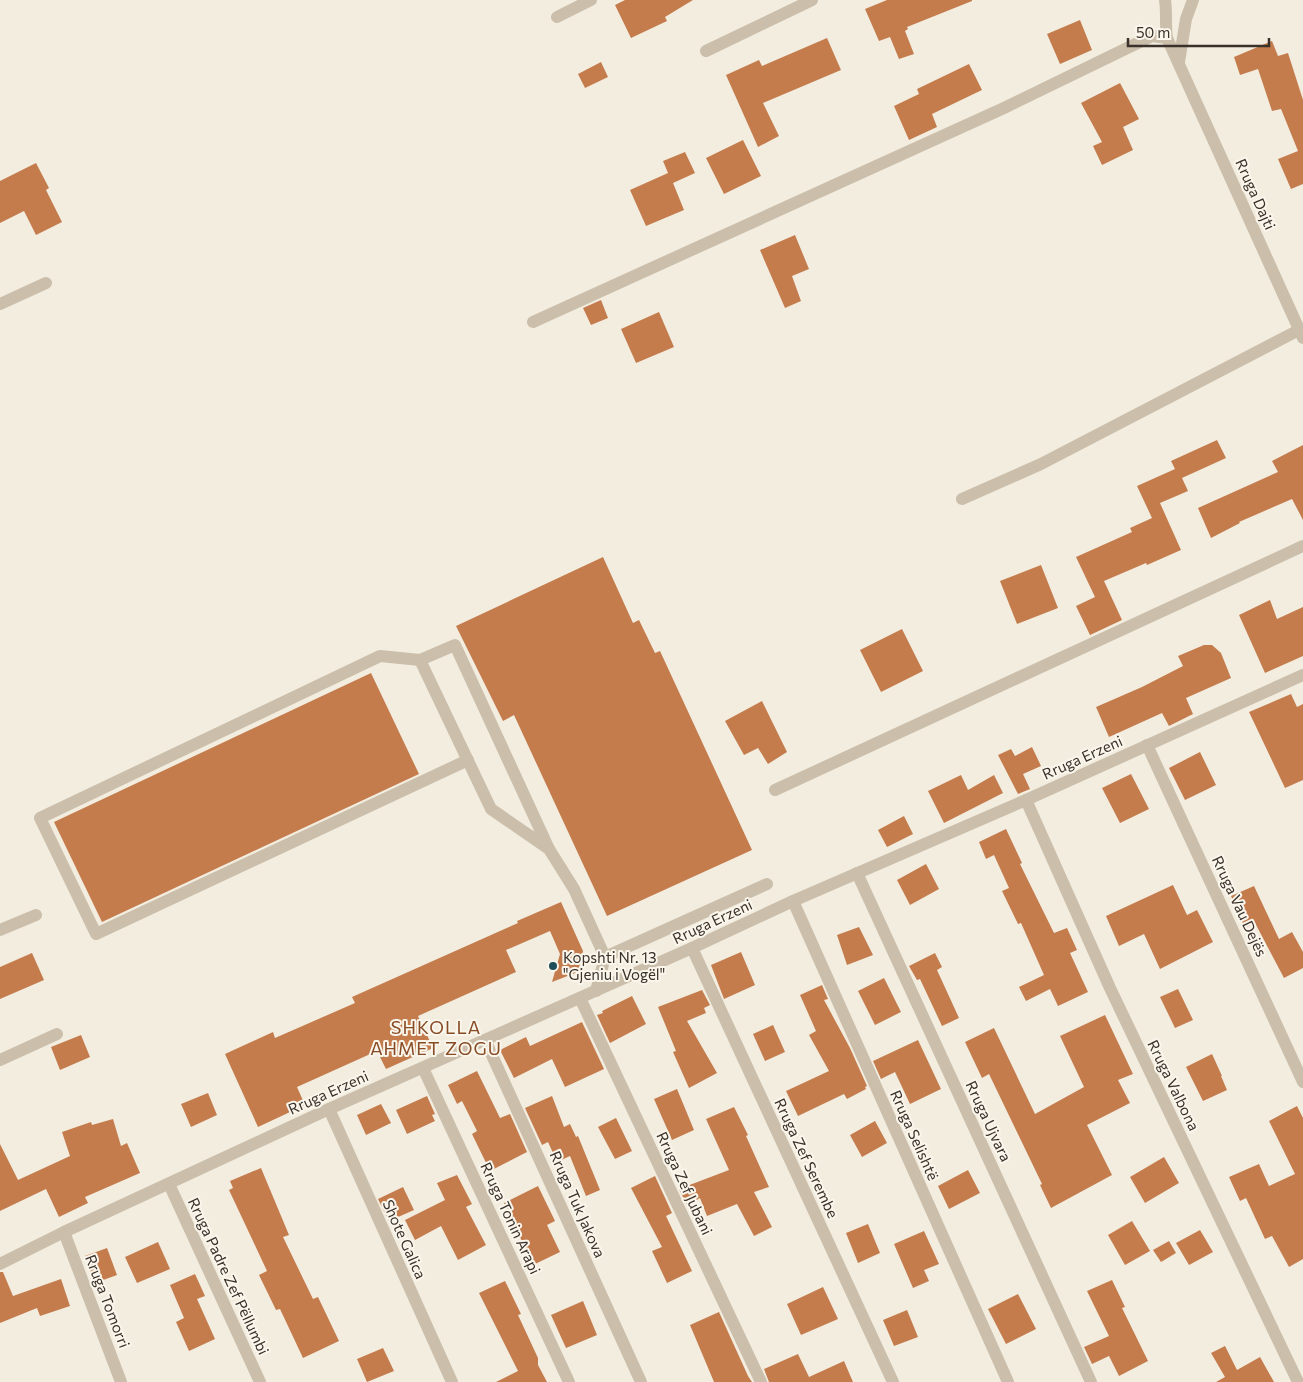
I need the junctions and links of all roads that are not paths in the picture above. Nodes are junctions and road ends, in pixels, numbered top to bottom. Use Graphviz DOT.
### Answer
graph roads {
  1 [pos="591,0"];
  2 [pos="812,0"];
  3 [pos="1165,0"];
  4 [pos="1193,0"];
  5 [pos="557,17"];
  6 [pos="1167,38"];
  7 [pos="706,51"];
  8 [pos="1178,62"];
  9 [pos="46,283"];
  10 [pos="0,304"];
  11 [pos="533,322"];
  12 [pos="1301,334"];
  13 [pos="962,499"];
  14 [pos="1303,546"];
  15 [pos="420,660"];
  16 [pos="1303,675"];
  17 [pos="1147,745"];
  18 [pos="468,760"];
  19 [pos="775,790"];
  20 [pos="1026,800"];
  21 [pos="549,849"];
  22 [pos="857,874"];
  23 [pos="767,884"];
  24 [pos="793,901"];
  25 [pos="36,915"];
  26 [pos="0,930"];
  27 [pos="692,948"];
  28 [pos="605,957"];
  29 [pos="596,991"];
  30 [pos="580,998"];
  31 [pos="56,1034"];
  32 [pos="485,1040"];
  33 [pos="0,1060"];
  34 [pos="423,1068"];
  35 [pos="1303,1082"];
  36 [pos="329,1109"];
  37 [pos="169,1184"];
  38 [pos="64,1232"];
  39 [pos="0,1264"];
  40 [pos="121,1382"];
  41 [pos="260,1382"];
  42 [pos="452,1382"];
  43 [pos="569,1382"];
  44 [pos="641,1382"];
  45 [pos="761,1382"];
  46 [pos="893,1382"];
  47 [pos="1008,1382"];
  48 [pos="1091,1382"];
  49 [pos="1298,1382"];
  1 -- 5 [label="street"];
  2 -- 7 [label="street"];
  3 -- 6 [label="street"];
  4 -- 8 [label="street"];
  6 -- 8 [label="street, Rruga Dajti"];
  6 -- 11 [label="street"];
  8 -- 12 [label="street, Rruga Dajti"];
  9 -- 10 [label="street"];
  12 -- 13 [label="street"];
  14 -- 19 [label="street"];
  15 -- 18 [label="street"];
  15 -- 18 [label="street"];
  15 -- 21 [label="street"];
  16 -- 17 [label="street, Rruga Erzeni"];
  17 -- 20 [label="street, Rruga Erzeni"];
  17 -- 35 [label="street, Rruga Vau Dejës"];
  18 -- 21 [label="street"];
  20 -- 22 [label="street, Rruga Erzeni"];
  20 -- 49 [label="street, Rruga Valbona"];
  21 -- 28 [label="street"];
  22 -- 24 [label="street, Rruga Erzeni"];
  22 -- 48 [label="street, Rruga Ujvara"];
  23 -- 28 [label="street"];
  24 -- 27 [label="street, Rruga Erzeni"];
  24 -- 47 [label="street, Rruga Selishtë"];
  25 -- 26 [label="street"];
  27 -- 29 [label="street, Rruga Erzeni"];
  27 -- 46 [label="street, Rruga Zef Serembe"];
  28 -- 29 [label="street"];
  29 -- 30 [label="street, Rruga Erzeni"];
  30 -- 32 [label="street, Rruga Erzeni"];
  30 -- 45 [label="street, Rruga Zef Jubani"];
  31 -- 33 [label="street"];
  32 -- 34 [label="street, Rruga Erzeni"];
  32 -- 44 [label="street, Rruga Tuk Jakova"];
  34 -- 36 [label="street, Rruga Erzeni"];
  34 -- 43 [label="street, Rruga Tonin Arapi"];
  36 -- 37 [label="street, Rruga Erzeni"];
  36 -- 42 [label="street, Shote Galica"];
  37 -- 38 [label="street, Rruga Erzeni"];
  37 -- 41 [label="street, Rruga Padre Zef Pëllumbi"];
  38 -- 39 [label="street, Rruga Erzeni"];
  38 -- 40 [label="street, Rruga Tomorri"];
}
